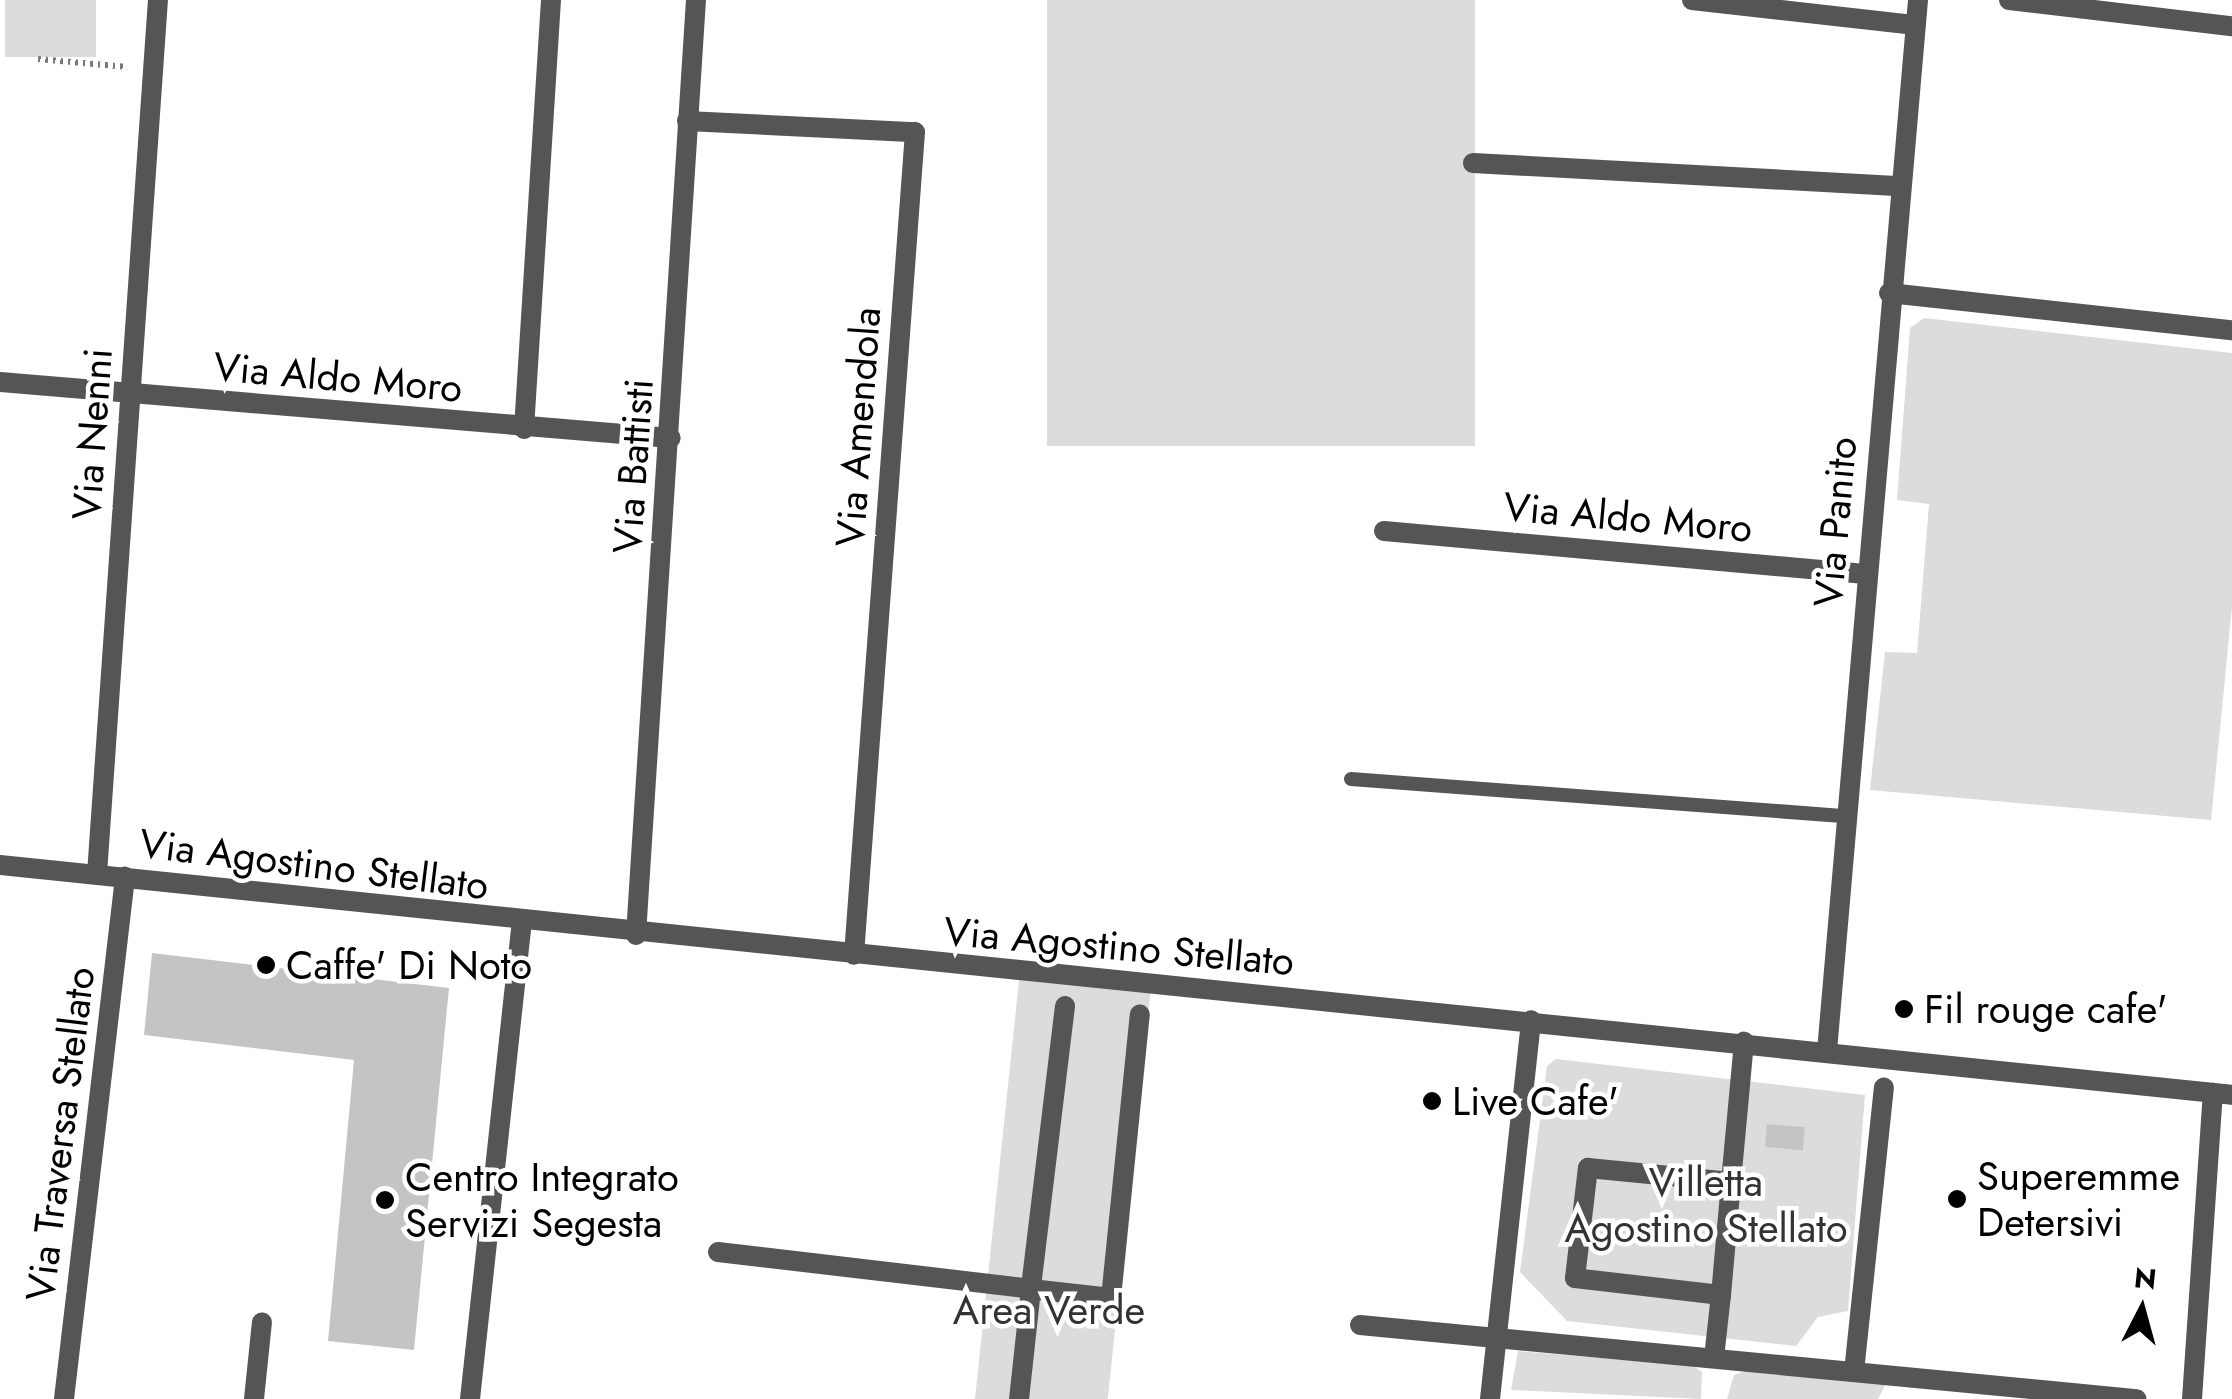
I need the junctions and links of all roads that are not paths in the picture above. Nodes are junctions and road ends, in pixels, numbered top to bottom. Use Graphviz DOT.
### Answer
graph roads {
  1 [pos="158,0"];
  2 [pos="551,0"];
  3 [pos="696,0"];
  4 [pos="1692,0"];
  5 [pos="1918,0"];
  6 [pos="2009,0"];
  7 [pos="1916,25"];
  8 [pos="2232,26"];
  9 [pos="687,122"];
  10 [pos="1473,163"];
  11 [pos="1900,186"];
  12 [pos="1889,293"];
  13 [pos="2232,330"];
  14 [pos="0,382"];
  15 [pos="129,393"];
  16 [pos="524,429"];
  17 [pos="671,438"];
  18 [pos="1384,531"];
  19 [pos="1865,574"];
  20 [pos="1351,779"];
  21 [pos="1846,816"];
  22 [pos="0,865"];
  23 [pos="96,874"];
  24 [pos="125,877"];
  25 [pos="522,923"];
  26 [pos="636,935"];
  27 [pos="854,955"];
  28 [pos="1066,1006"];
  29 [pos="1140,1014"];
  30 [pos="1531,1020"];
  31 [pos="1744,1042"];
  32 [pos="1827,1052"];
  33 [pos="1884,1088"];
  34 [pos="2222,1094"];
  35 [pos="1731,1182"];
  36 [pos="718,1252"];
  37 [pos="1031,1289"];
  38 [pos="1721,1295"];
  39 [pos="262,1322"];
  40 [pos="1360,1325"];
  41 [pos="1497,1338"];
  42 [pos="1714,1358"];
  43 [pos="1854,1372"];
  44 [pos="64,1399"];
  45 [pos="254,1399"];
  46 [pos="470,1399"];
  47 [pos="1019,1399"];
  48 [pos="1490,1399"];
  49 [pos="2136,1399"];
  50 [pos="2192,1399"];
  1 -- 15 [label="street, Via Nenni"];
  2 -- 16 [label="street"];
  3 -- 9 [label="street, Via Battisti"];
  4 -- 7 [label="street"];
  5 -- 7 [label="street, Via Panito"];
  6 -- 8 [label="street"];
  7 -- 11 [label="street, Via Panito"];
  9 -- 17 [label="street, Via Battisti"];
  9 -- 27 [label="street, Via Amendola"];
  10 -- 11 [label="street"];
  11 -- 12 [label="street, Via Panito"];
  12 -- 13 [label="street"];
  12 -- 19 [label="street, Via Panito"];
  14 -- 15 [label="street, Via Aldo Moro"];
  15 -- 16 [label="street, Via Aldo Moro"];
  15 -- 23 [label="street, Via Nenni"];
  16 -- 17 [label="street, Via Aldo Moro"];
  17 -- 26 [label="street, Via Battisti"];
  18 -- 19 [label="street, Via Aldo Moro"];
  19 -- 21 [label="street, Via Panito"];
  20 -- 21 [label="lane"];
  21 -- 32 [label="street, Via Panito"];
  22 -- 23 [label="street, Via Agostino Stellato"];
  23 -- 24 [label="street, Via Agostino Stellato"];
  24 -- 25 [label="street, Via Agostino Stellato"];
  24 -- 44 [label="street, Via Traversa Stellato"];
  25 -- 26 [label="street, Via Agostino Stellato"];
  25 -- 46 [label="street"];
  26 -- 27 [label="street, Via Agostino Stellato"];
  27 -- 30 [label="street, Via Agostino Stellato"];
  28 -- 37 [label="street"];
  29 -- 37 [label="street"];
  30 -- 31 [label="street, Via Agostino Stellato"];
  30 -- 41 [label="street"];
  31 -- 32 [label="street, Via Agostino Stellato"];
  31 -- 35 [label="street"];
  32 -- 34 [label="street, Via Agostino Stellato"];
  33 -- 43 [label="street"];
  34 -- 50 [label="street"];
  35 -- 38 [label="street"];
  35 -- 38 [label="street"];
  36 -- 37 [label="street"];
  37 -- 47 [label="street"];
  38 -- 42 [label="street"];
  39 -- 45 [label="street"];
  40 -- 41 [label="street"];
  41 -- 42 [label="street"];
  41 -- 48 [label="street"];
  42 -- 43 [label="street"];
  43 -- 49 [label="street"];
}
